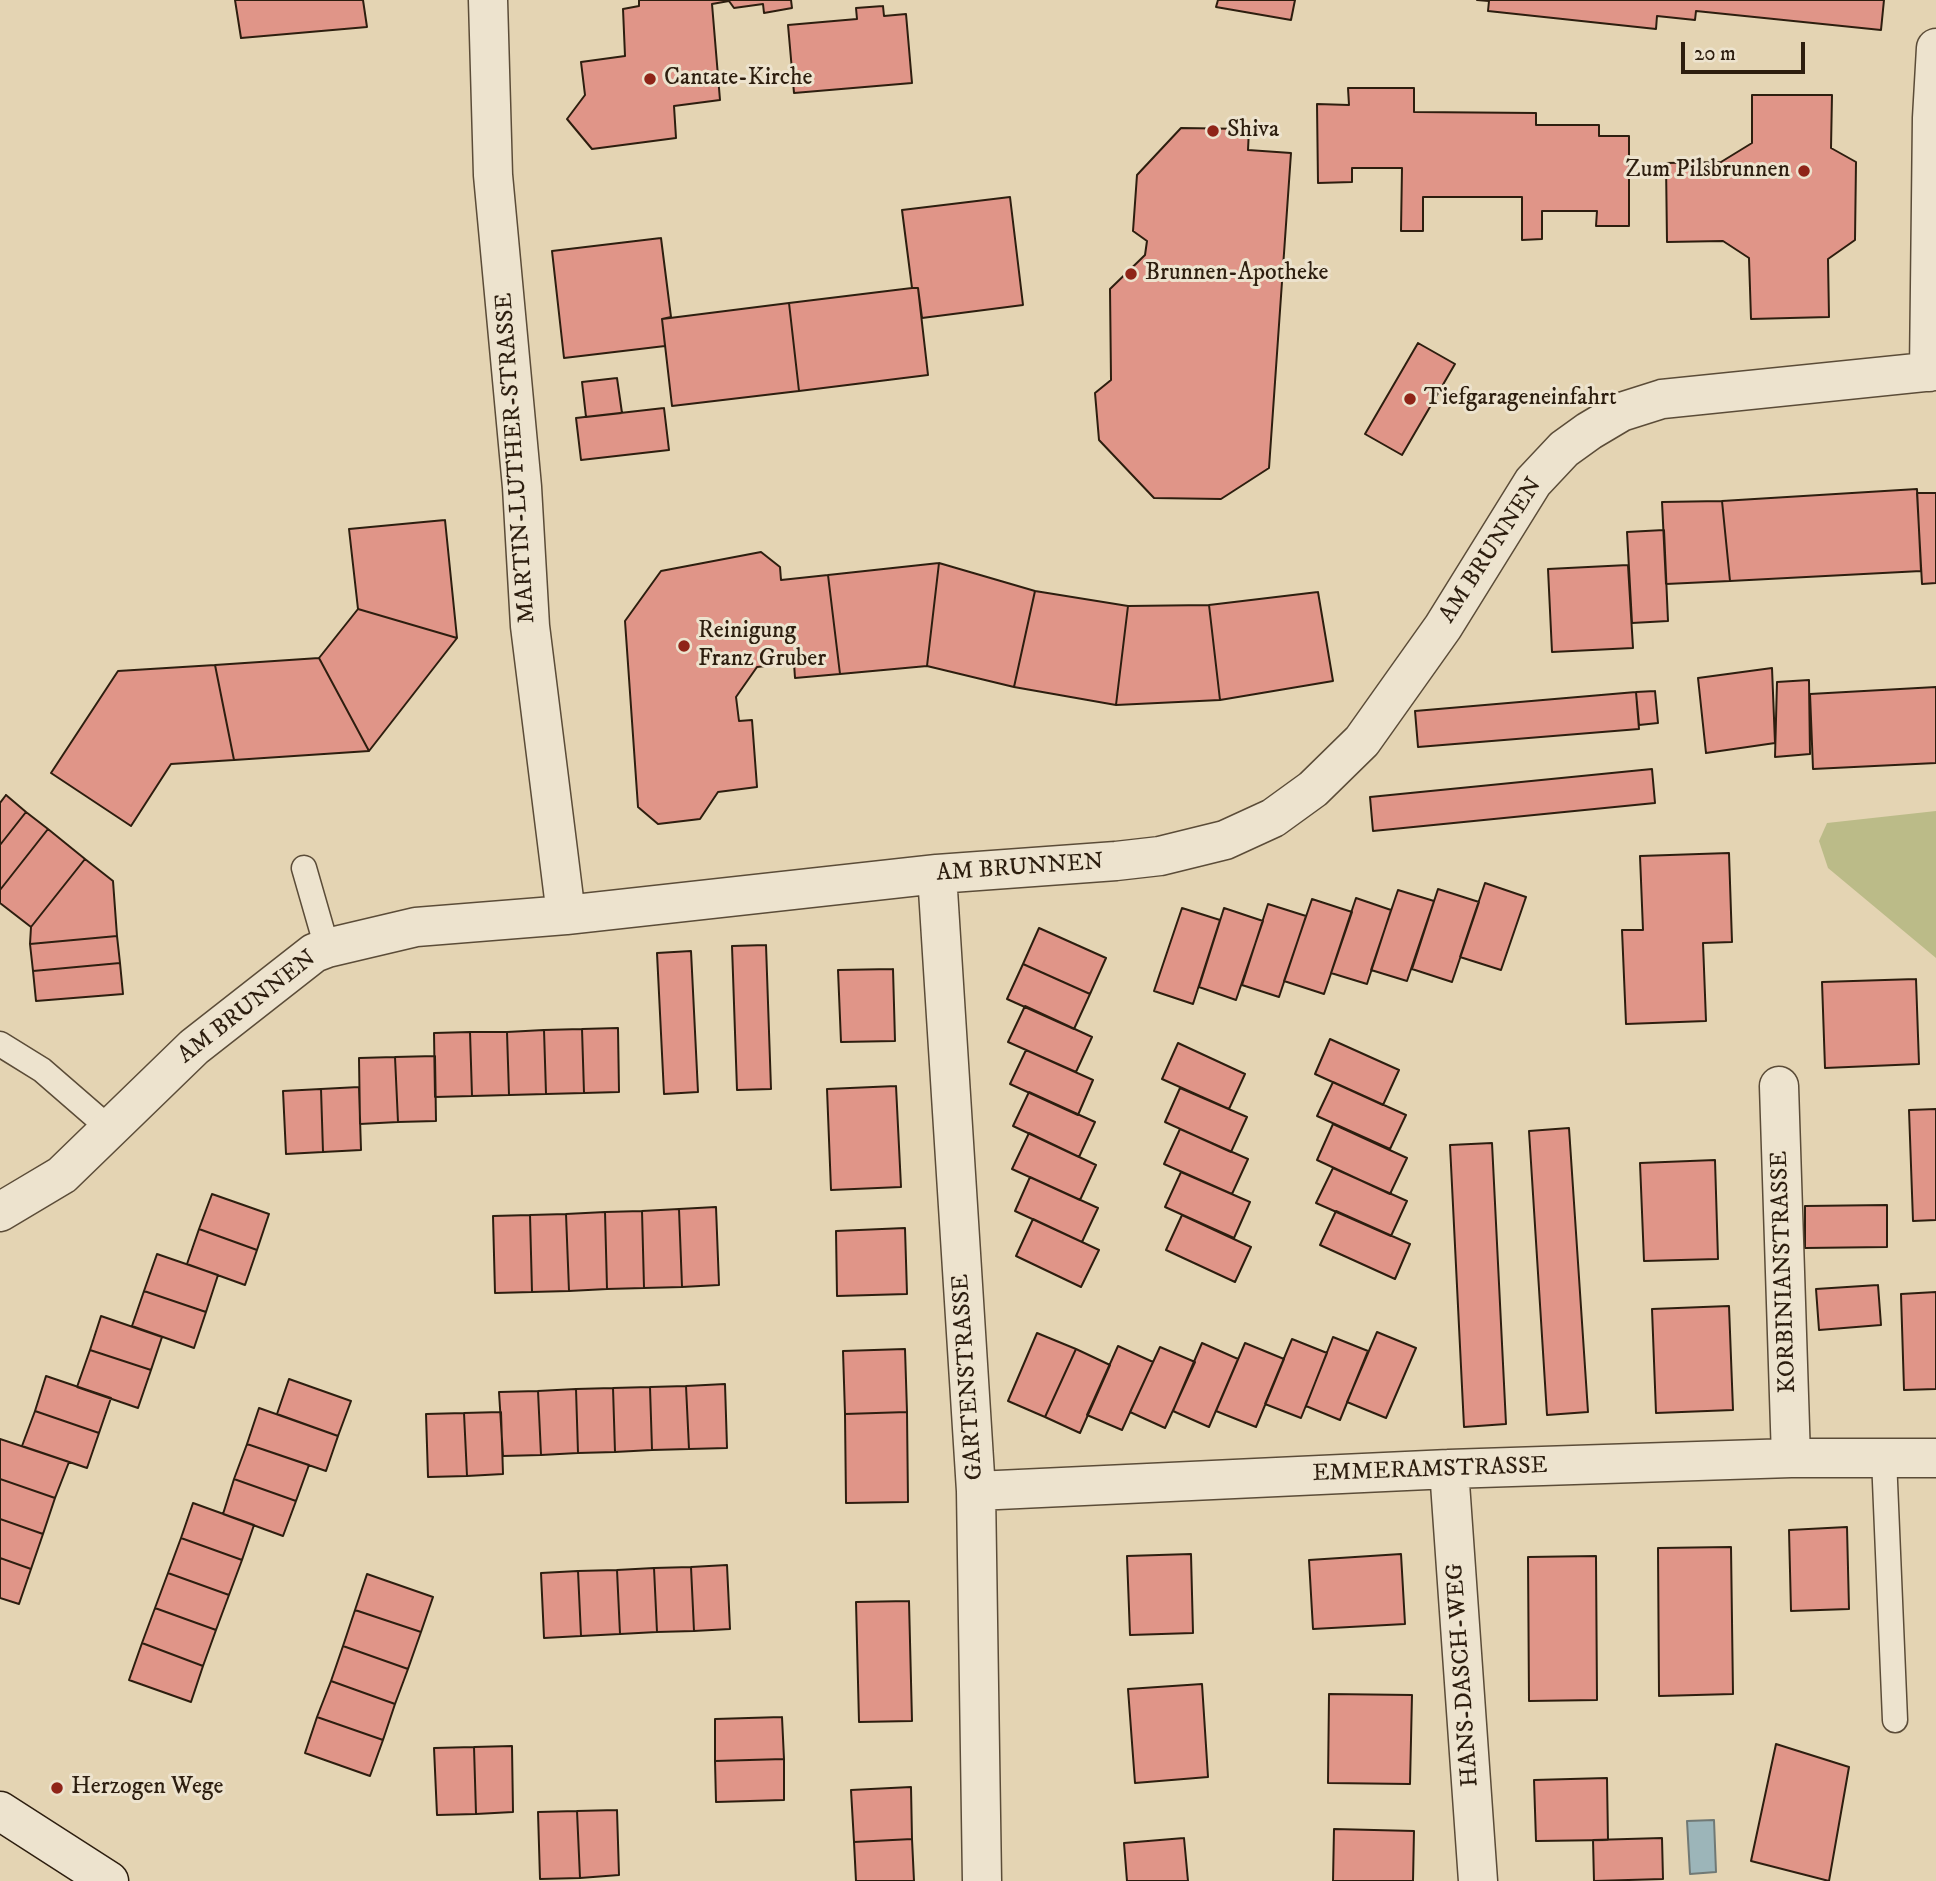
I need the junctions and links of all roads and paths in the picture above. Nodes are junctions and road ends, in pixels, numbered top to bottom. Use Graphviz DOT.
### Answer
graph roads {
  1 [pos="488,0"];
  2 [pos="1936,48"];
  3 [pos="1932,372"];
  4 [pos="304,868"];
  5 [pos="937,874"];
  6 [pos="566,915"];
  7 [pos="327,948"];
  8 [pos="0,1044"];
  9 [pos="1779,1086"];
  10 [pos="110,1129"];
  11 [pos="0,1212"];
  12 [pos="1791,1458"];
  13 [pos="1884,1458"];
  14 [pos="1936,1458"];
  15 [pos="1449,1469"];
  16 [pos="976,1491"];
  17 [pos="1895,1720"];
  18 [pos="0,1811"];
  19 [pos="110,1881"];
  20 [pos="982,1881"];
  21 [pos="1478,1881"];
  1 -- 6 [label="street, MARTIN-LUTHER-STRASSE"];
  2 -- 3 [label="street"];
  3 -- 5 [label="street, AM BRUNNEN"];
  4 -- 7 [label="lane"];
  5 -- 6 [label="street, AM BRUNNEN"];
  5 -- 16 [label="street, GARTENSTRASSE"];
  6 -- 7 [label="street, AM BRUNNEN"];
  7 -- 10 [label="street, AM BRUNNEN"];
  8 -- 10 [label="lane"];
  9 -- 12 [label="street, KORBINIANSTRASSE"];
  10 -- 11 [label="street, AM BRUNNEN"];
  12 -- 13 [label="street, EMMERAMSTRASSE"];
  12 -- 15 [label="street, EMMERAMSTRASSE"];
  13 -- 14 [label="street, EMMERAMSTRASSE"];
  13 -- 17 [label="lane"];
  15 -- 16 [label="street, EMMERAMSTRASSE"];
  15 -- 21 [label="street, HANS-DASCH-WEG"];
  16 -- 20 [label="street, GARTENSTRASSE"];
  18 -- 19 [label="street"];
}
